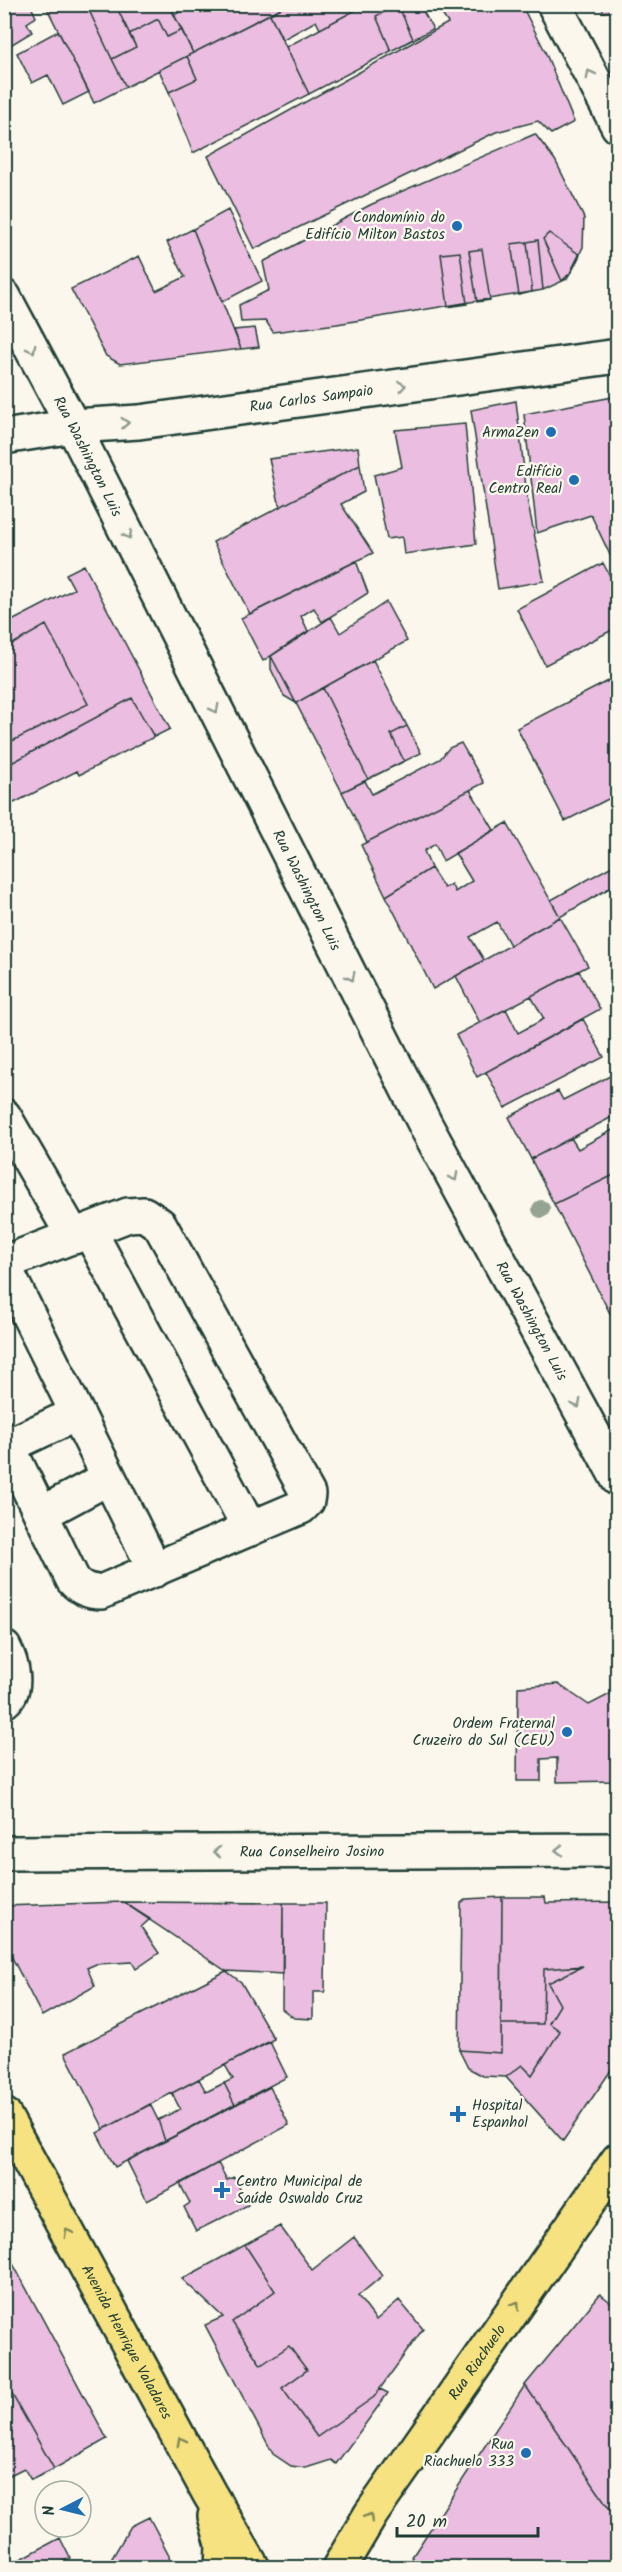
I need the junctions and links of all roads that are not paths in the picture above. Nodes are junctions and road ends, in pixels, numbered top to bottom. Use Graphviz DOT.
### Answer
graph roads {
  1 [pos="554,4"];
  2 [pos="618,126"];
  3 [pos="4,297"];
  4 [pos="618,356"];
  5 [pos="73,426"];
  6 [pos="4,437"];
  7 [pos="4,1116"];
  8 [pos="82,1235"];
  9 [pos="4,1265"];
  10 [pos="76,1414"];
  11 [pos="6,1442"];
  12 [pos="108,1478"];
  13 [pos="618,1479"];
  14 [pos="41,1514"];
  15 [pos="250,1529"];
  16 [pos="155,1570"];
  17 [pos="4,1648"];
  18 [pos="4,1701"];
  19 [pos="618,1850"];
  20 [pos="4,1853"];
  21 [pos="4,2115"];
  22 [pos="618,2160"];
  23 [pos="208,2493"];
  24 [pos="222,2568"];
  25 [pos="253,2568"];
  26 [pos="339,2568"];
  2 -- 1 [label="street, one-way"];
  3 -- 5 [label="street, Rua Washington Luis, one-way"];
  5 -- 4 [label="street, Rua Carlos Sampaio, one-way"];
  5 -- 6 [label="street, Rua Carlos Sampaio"];
  5 -- 13 [label="street, Rua Washington Luis, one-way"];
  7 -- 8 [label="street"];
  8 -- 9 [label="street"];
  8 -- 15 [label="street"];
  8 -- 15 [label="street"];
  9 -- 10 [label="street"];
  10 -- 11 [label="street"];
  10 -- 12 [label="street"];
  11 -- 14 [label="street"];
  12 -- 14 [label="street"];
  12 -- 16 [label="street"];
  14 -- 16 [label="street"];
  15 -- 16 [label="street"];
  17 -- 18 [label="street"];
  19 -- 20 [label="street, Rua Conselheiro Josino, one-way"];
  23 -- 21 [label="main road, Avenida Henrique Valadares, one-way"];
  26 -- 22 [label="main road, Rua Riachuelo, one-way"];
  23 -- 24 [label="main road"];
  23 -- 25 [label="main road, Avenida Henrique Valadares"];
}
